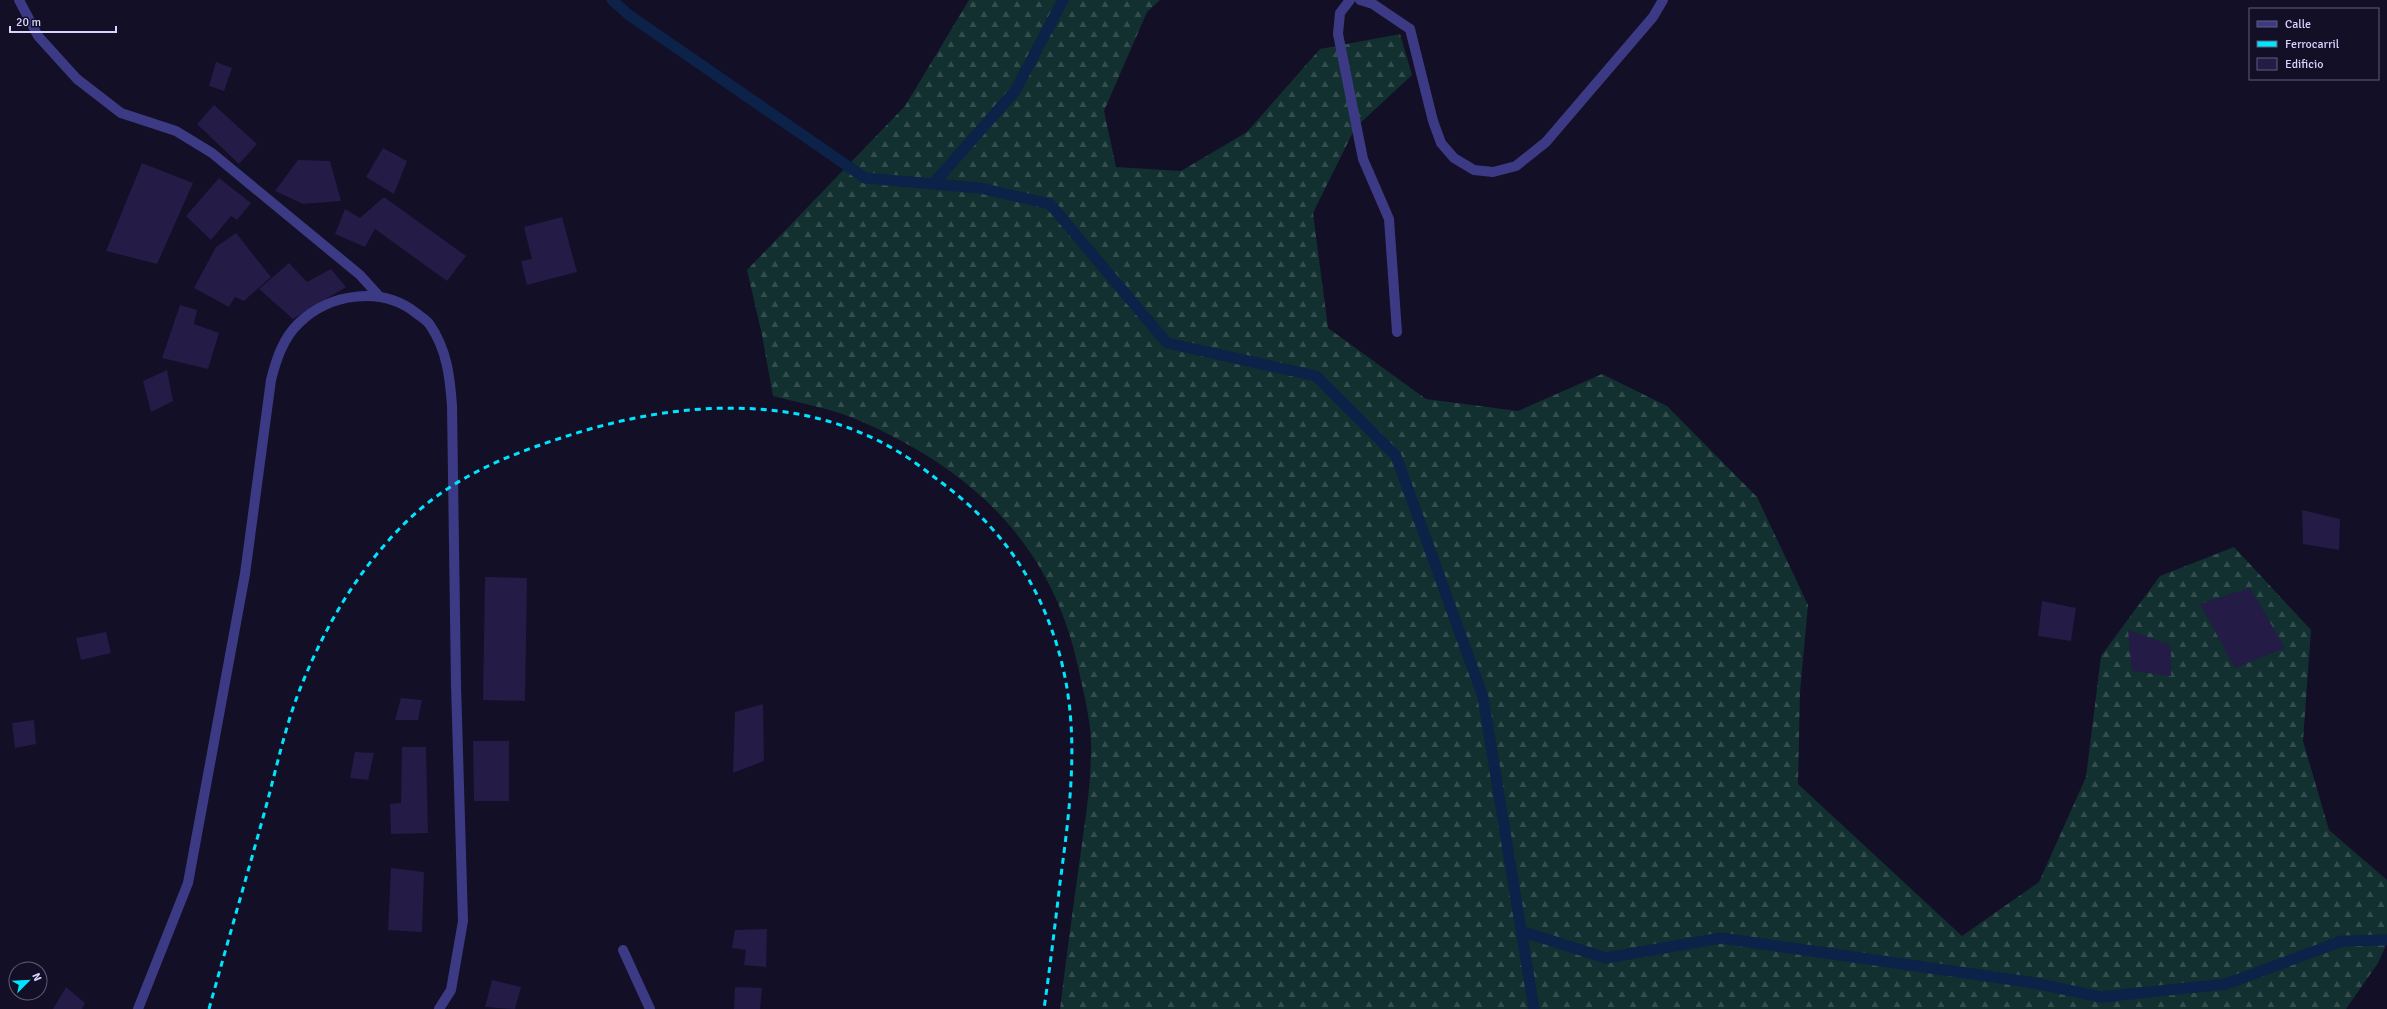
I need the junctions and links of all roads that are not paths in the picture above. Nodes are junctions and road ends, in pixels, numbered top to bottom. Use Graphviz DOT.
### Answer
graph roads {
  1 [pos="19,0"];
  2 [pos="1350,0"];
  3 [pos="1360,0"];
  4 [pos="1663,0"];
  5 [pos="380,296"];
  6 [pos="1397,332"];
  7 [pos="623,950"];
  8 [pos="138,1009"];
  9 [pos="439,1009"];
  10 [pos="650,1009"];
  1 -- 5 [label="street"];
  2 -- 6 [label="street"];
  3 -- 4 [label="street"];
  5 -- 8 [label="street"];
  5 -- 9 [label="street"];
  7 -- 10 [label="street"];
}
